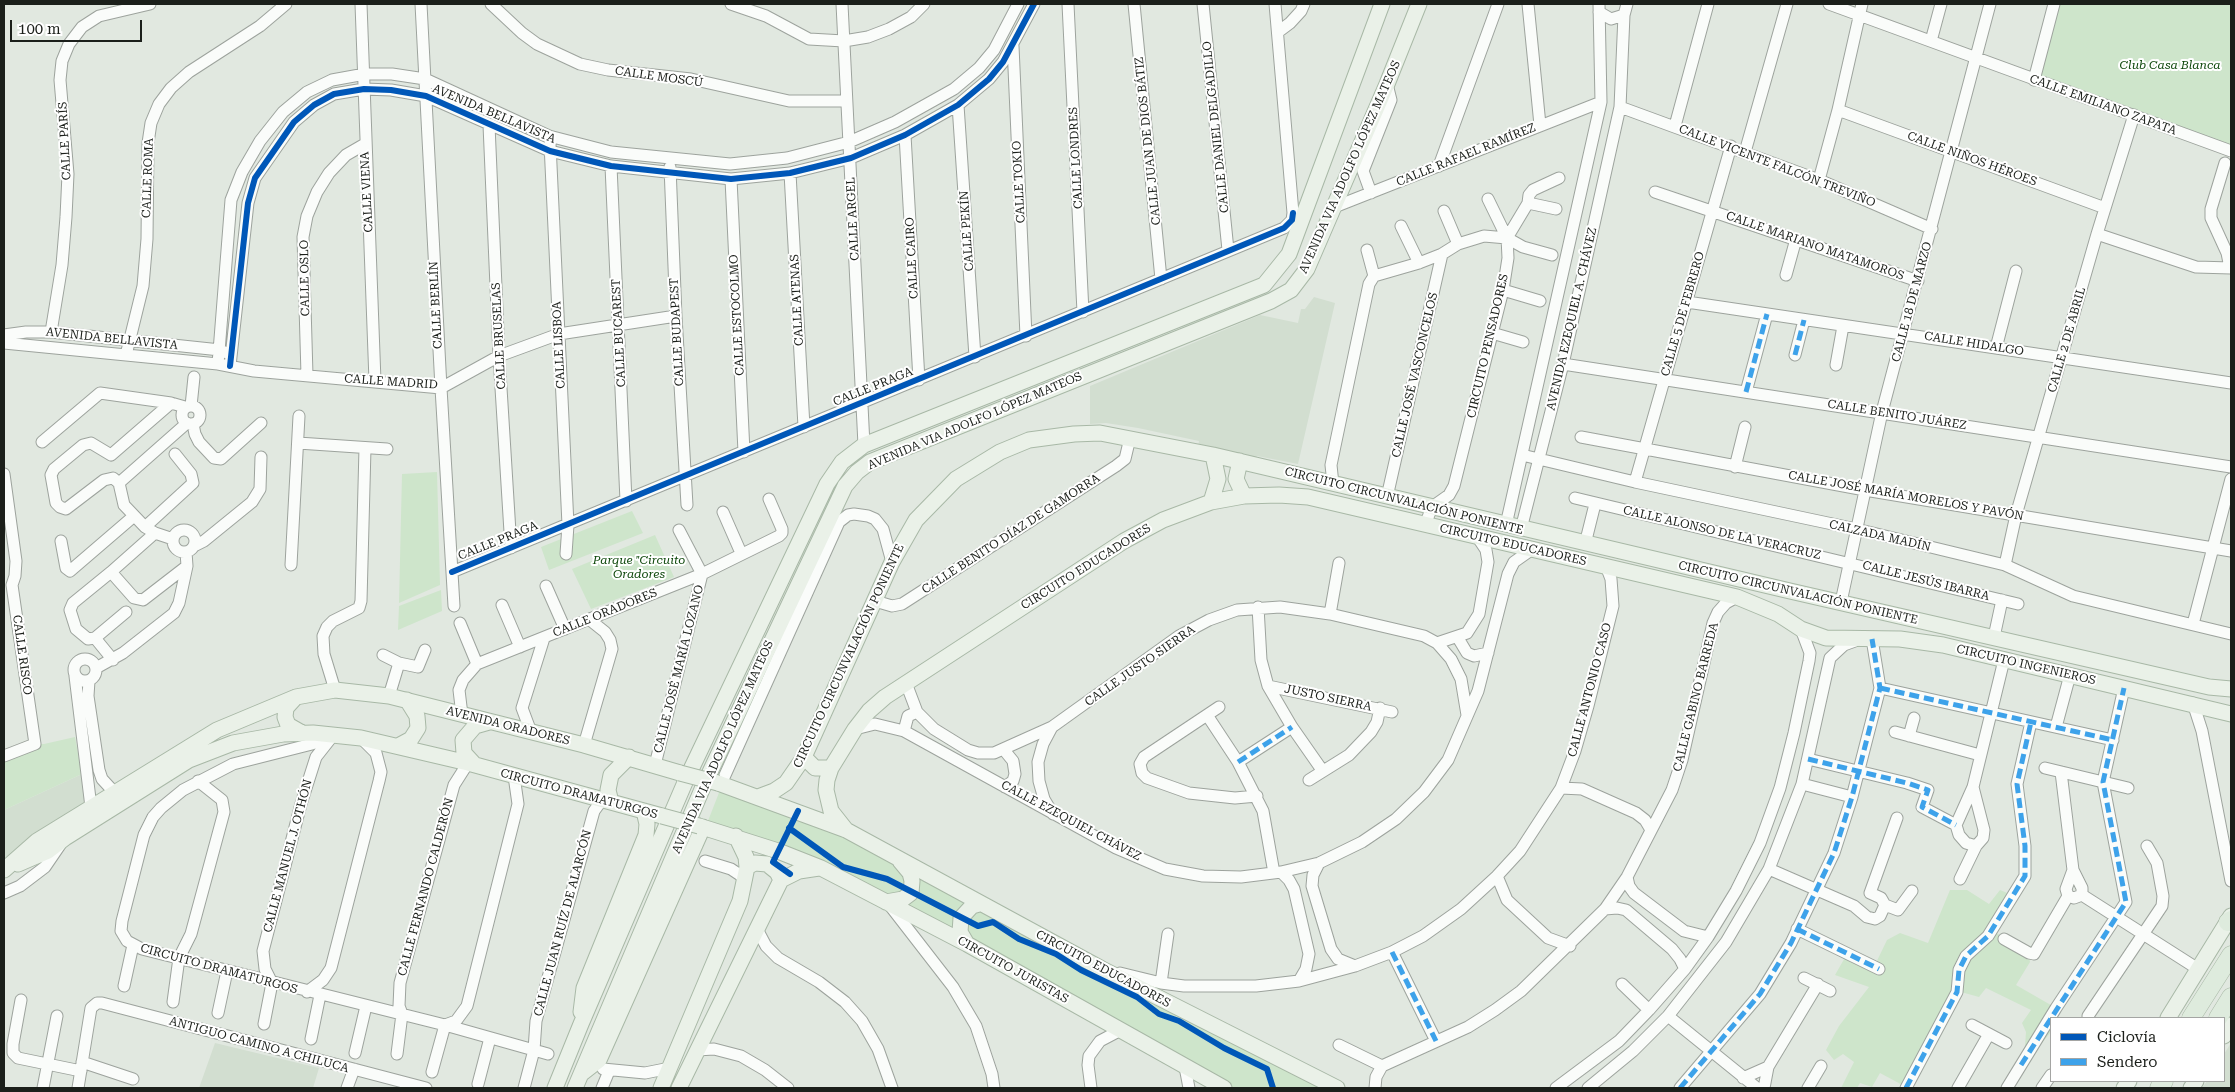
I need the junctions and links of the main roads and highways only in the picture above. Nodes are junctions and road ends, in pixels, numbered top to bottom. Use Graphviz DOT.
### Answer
graph roads {
  1 [pos="1382,4"];
  2 [pos="1419,4"];
  3 [pos="1213,455"];
  4 [pos="1240,462"];
  5 [pos="1244,496"];
  6 [pos="1211,502"];
  7 [pos="1790,591"];
  8 [pos="1881,612"];
  9 [pos="1778,614"];
  10 [pos="1801,629"];
  11 [pos="1865,639"];
  12 [pos="2231,689"];
  13 [pos="296,697"];
  14 [pos="407,700"];
  15 [pos="2231,714"];
  16 [pos="491,722"];
  17 [pos="302,733"];
  18 [pos="398,746"];
  19 [pos="629,757"];
  20 [pos="804,757"];
  21 [pos="472,764"];
  22 [pos="831,768"];
  23 [pos="719,783"];
  24 [pos="758,797"];
  25 [pos="607,801"];
  26 [pos="644,811"];
  27 [pos="701,826"];
  28 [pos="846,830"];
  29 [pos="736,836"];
  30 [pos="43,846"];
  31 [pos="4,858"];
  32 [pos="898,859"];
  33 [pos="821,868"];
  34 [pos="4,871"];
  35 [pos="747,873"];
  36 [pos="4,880"];
  37 [pos="782,880"];
  38 [pos="886,902"];
  39 [pos="979,904"];
  40 [pos="2230,919"];
  41 [pos="967,944"];
  42 [pos="2231,955"];
  43 [pos="2231,977"];
  44 [pos="2231,997"];
  45 [pos="2169,1017"];
  46 [pos="2192,1017"];
  47 [pos="2206,1017"];
  48 [pos="2219,1017"];
  49 [pos="580,1024"];
  50 [pos="578,1081"];
  51 [pos="1324,1085"];
  52 [pos="556,1088"];
  53 [pos="661,1088"];
  54 [pos="679,1088"];
  55 [pos="1224,1088"];
  56 [pos="1337,1088"];
  1 -- 49 [label="main road, AVENIDA VIA ADOLFO LÓPEZ MATEOS"];
  2 -- 50 [label="main road, AVENIDA VIA ADOLFO LÓPEZ MATEOS"];
  3 -- 4 [label="main road, CIRCUITO CIRCUNVALACIÓN PONIENTE"];
  3 -- 6 [label="main road"];
  3 -- 20 [label="main road, CIRCUITO CIRCUNVALACIÓN PONIENTE"];
  4 -- 5 [label="main road"];
  4 -- 7 [label="main road, CIRCUITO CIRCUNVALACIÓN PONIENTE"];
  5 -- 6 [label="main road, CIRCUITO EDUCADORES"];
  5 -- 9 [label="main road, CIRCUITO EDUCADORES"];
  6 -- 22 [label="main road, CIRCUITO EDUCADORES"];
  7 -- 8 [label="main road, CIRCUITO CIRCUNVALACIÓN PONIENTE"];
  7 -- 9 [label="main road"];
  8 -- 11 [label="main road"];
  8 -- 12 [label="main road, CIRCUITO CIRCUNVALACIÓN PONIENTE"];
  9 -- 10 [label="main road, CIRCUITO EDUCADORES"];
  10 -- 11 [label="main road, CIRCUITO INGENIEROS"];
  11 -- 15 [label="main road, CIRCUITO INGENIEROS"];
  13 -- 14 [label="main road, AVENIDA ORADORES"];
  13 -- 17 [label="main road"];
  13 -- 30 [label="main road, AVENIDA ORADORES"];
  14 -- 16 [label="main road, AVENIDA ORADORES"];
  14 -- 18 [label="main road"];
  16 -- 19 [label="main road, AVENIDA ORADORES"];
  16 -- 21 [label="main road"];
  17 -- 18 [label="main road, CIRCUITO DRAMATURGOS"];
  17 -- 30 [label="main road, CIRCUITO DRAMATURGOS"];
  18 -- 21 [label="main road, CIRCUITO DRAMATURGOS"];
  19 -- 23 [label="main road, AVENIDA ORADORES, bridge"];
  19 -- 25 [label="main road"];
  20 -- 22 [label="main road"];
  20 -- 24 [label="main road, CIRCUITO CIRCUNVALACIÓN PONIENTE"];
  21 -- 25 [label="main road, CIRCUITO DRAMATURGOS"];
  22 -- 28 [label="main road, CIRCUITO EDUCADORES"];
  23 -- 24 [label="main road, CIRCUITO EDUCADORES"];
  24 -- 28 [label="main road, CIRCUITO EDUCADORES"];
  25 -- 26 [label="main road, CIRCUITO DRAMATURGOS"];
  26 -- 27 [label="main road, CIRCUITO DRAMATURGOS, bridge"];
  26 -- 49 [label="main road"];
  27 -- 29 [label="main road, CIRCUITO DRAMATURGOS"];
  27 -- 50 [label="main road"];
  28 -- 32 [label="main road, CIRCUITO EDUCADORES"];
  29 -- 33 [label="main road, CIRCUITO DRAMATURGOS"];
  29 -- 35 [label="main road"];
  30 -- 31 [label="main road"];
  30 -- 34 [label="main road"];
  30 -- 36 [label="main road"];
  32 -- 38 [label="main road"];
  32 -- 39 [label="main road, CIRCUITO EDUCADORES"];
  33 -- 37 [label="main road"];
  33 -- 38 [label="main road, CIRCUITO JURISTAS"];
  35 -- 37 [label="main road"];
  35 -- 53 [label="main road"];
  37 -- 54 [label="main road"];
  38 -- 41 [label="main road, CIRCUITO JURISTAS"];
  39 -- 41 [label="main road"];
  39 -- 51 [label="main road, CIRCUITO EDUCADORES"];
  40 -- 45 [label="main road"];
  41 -- 55 [label="main road, CIRCUITO JURISTAS"];
  42 -- 46 [label="highway"];
  43 -- 47 [label="highway"];
  44 -- 48 [label="highway"];
  49 -- 52 [label="main road, AVENIDA VIA ADOLFO LÓPEZ MATEOS"];
  51 -- 56 [label="main road, CIRCUITO EDUCADORES"];
}
